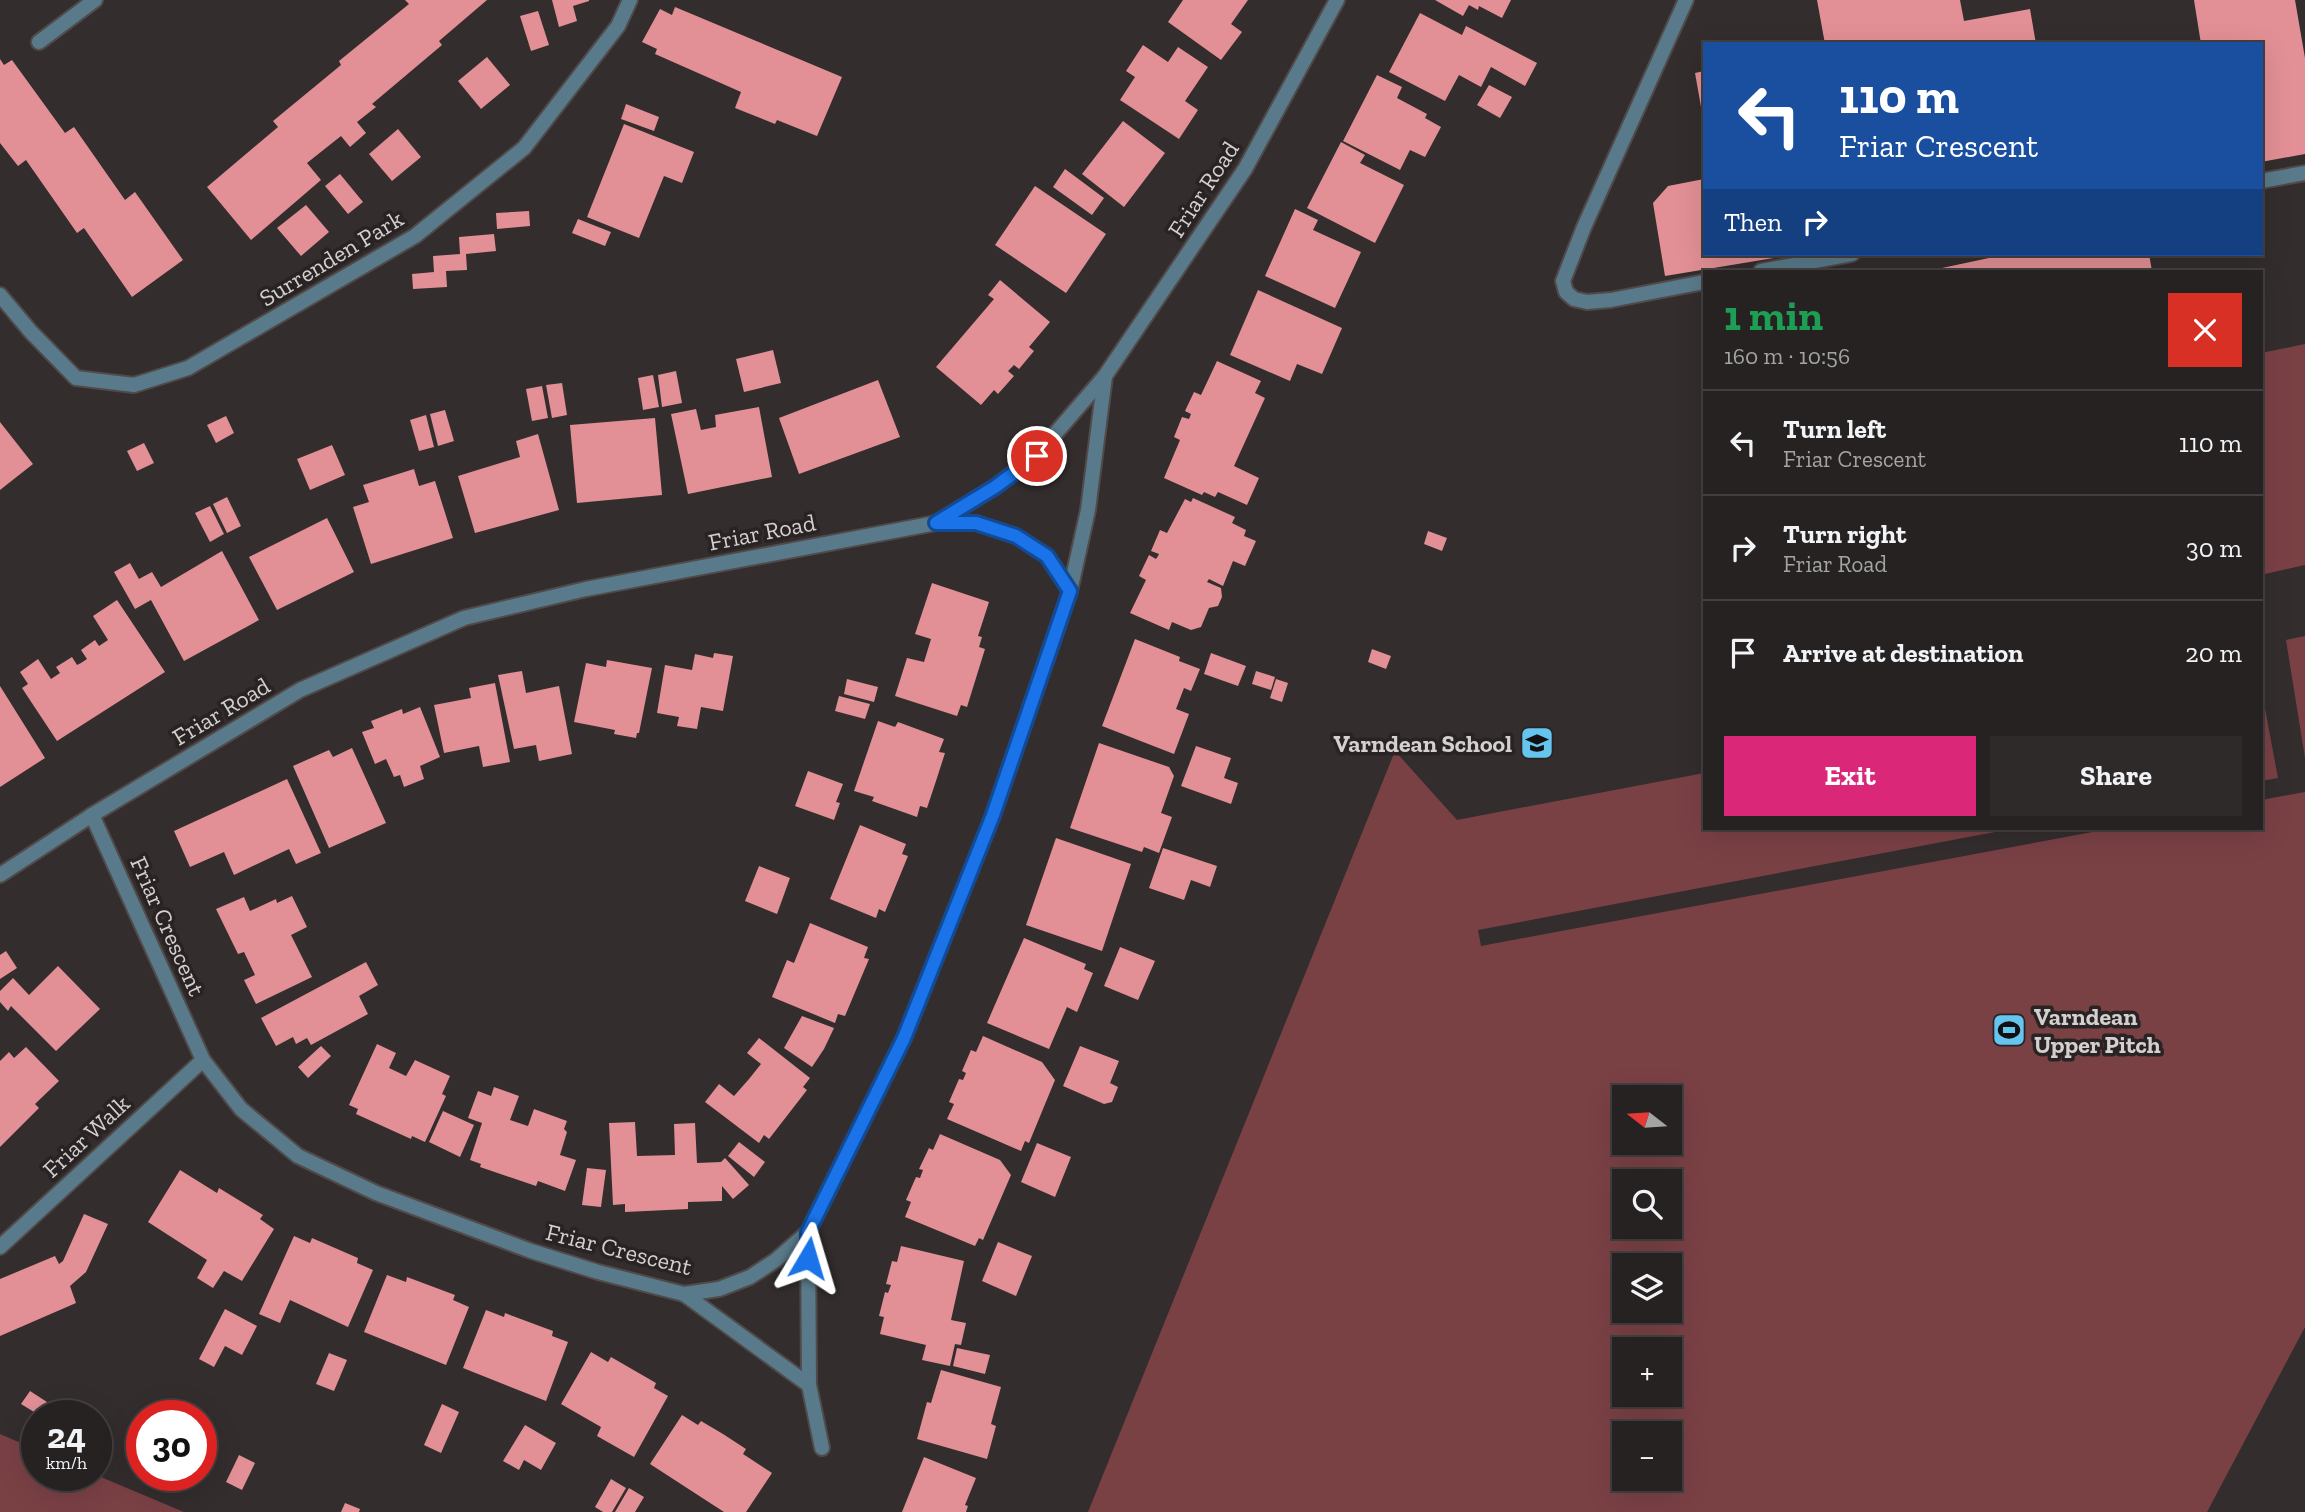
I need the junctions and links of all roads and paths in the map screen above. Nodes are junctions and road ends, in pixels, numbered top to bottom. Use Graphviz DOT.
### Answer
graph roads {
  1 [pos="95,0"];
  2 [pos="630,0"];
  3 [pos="1337,0"];
  4 [pos="1686,0"];
  5 [pos="39,42"];
  6 [pos="2305,173"];
  7 [pos="2263,181"];
  8 [pos="1841,256"];
  9 [pos="1766,270"];
  10 [pos="1703,282"];
  11 [pos="0,295"];
  12 [pos="1105,376"];
  13 [pos="936,523"];
  14 [pos="1070,591"];
  15 [pos="92,815"];
  16 [pos="0,876"];
  17 [pos="203,1060"];
  18 [pos="808,1232"];
  19 [pos="0,1247"];
  20 [pos="684,1294"];
  21 [pos="809,1385"];
  22 [pos="822,1448"];
  1 -- 5 [label="street"];
  2 -- 11 [label="street, Surrenden Park"];
  3 -- 12 [label="street, Friar Road"];
  4 -- 10 [label="street"];
  6 -- 7 [label="street"];
  8 -- 9 [label="street"];
  12 -- 13 [label="street, Friar Road"];
  12 -- 14 [label="street, Friar Crescent"];
  13 -- 14 [label="street"];
  13 -- 15 [label="street, Friar Road"];
  14 -- 18 [label="street, Friar Crescent"];
  15 -- 16 [label="street, Friar Road"];
  15 -- 17 [label="street, Friar Crescent"];
  17 -- 19 [label="street, Friar Walk"];
  17 -- 20 [label="street, Friar Crescent"];
  18 -- 20 [label="street, Friar Crescent"];
  18 -- 21 [label="street"];
  20 -- 21 [label="street"];
  21 -- 22 [label="street"];
}
